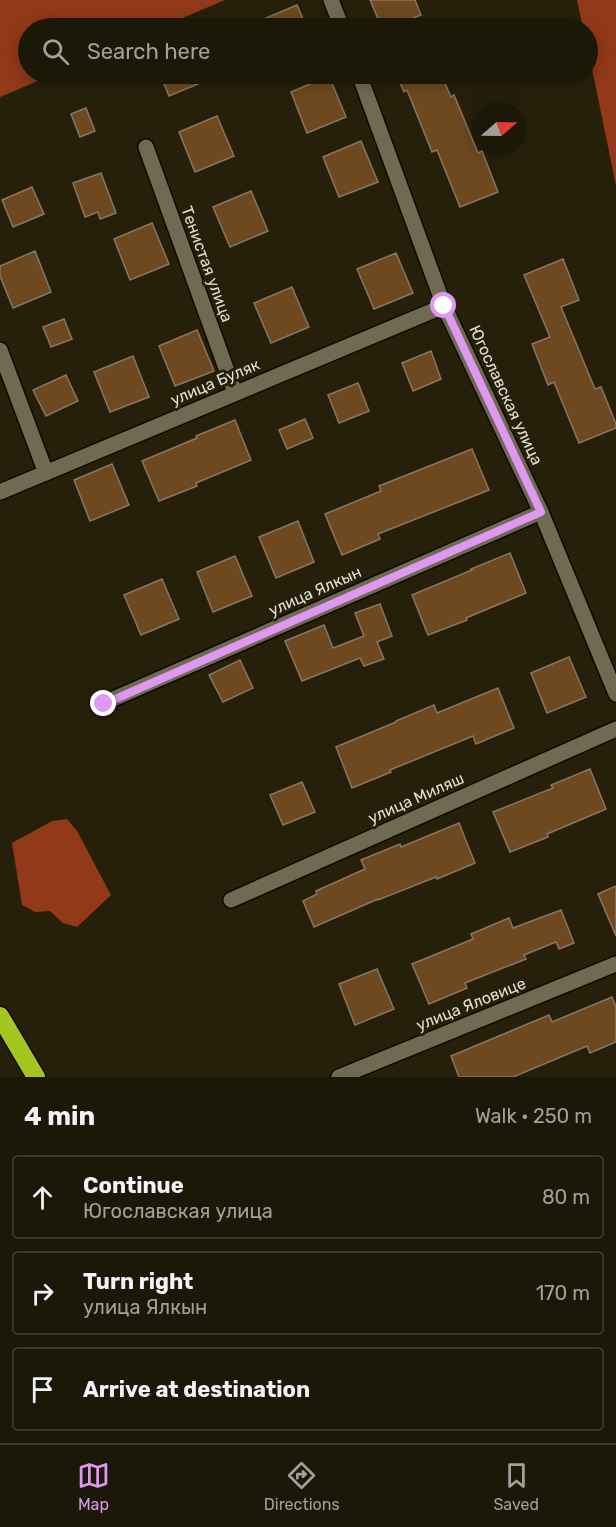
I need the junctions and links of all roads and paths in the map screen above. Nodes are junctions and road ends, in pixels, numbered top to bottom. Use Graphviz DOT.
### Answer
graph roads {
  1 [pos="331,0"];
  2 [pos="338,18"];
  3 [pos="363,84"];
  4 [pos="146,147"];
  5 [pos="444,306"];
  6 [pos="0,350"];
  7 [pos="235,393"];
  8 [pos="46,473"];
  9 [pos="0,492"];
  10 [pos="541,512"];
  11 [pos="616,694"];
  12 [pos="104,704"];
  13 [pos="616,729"];
  14 [pos="231,900"];
  15 [pos="616,964"];
  16 [pos="0,1016"];
  17 [pos="36,1077"];
  18 [pos="339,1077"];
  1 -- 2 [label="street"];
  3 -- 5 [label="street, Югославская улица"];
  4 -- 7 [label="street, Тенистая улица"];
  5 -- 7 [label="street, улица Буляк"];
  5 -- 10 [label="street, Югославская улица"];
  6 -- 8 [label="street"];
  7 -- 8 [label="street, улица Буляк"];
  8 -- 9 [label="street, улица Буляк"];
  10 -- 11 [label="street, Югославская улица"];
  10 -- 12 [label="street, улица Ялкын"];
  13 -- 14 [label="street, улица Миляш"];
  15 -- 18 [label="street, улица Яловице"];
  16 -- 17 [label="highway"];
}
